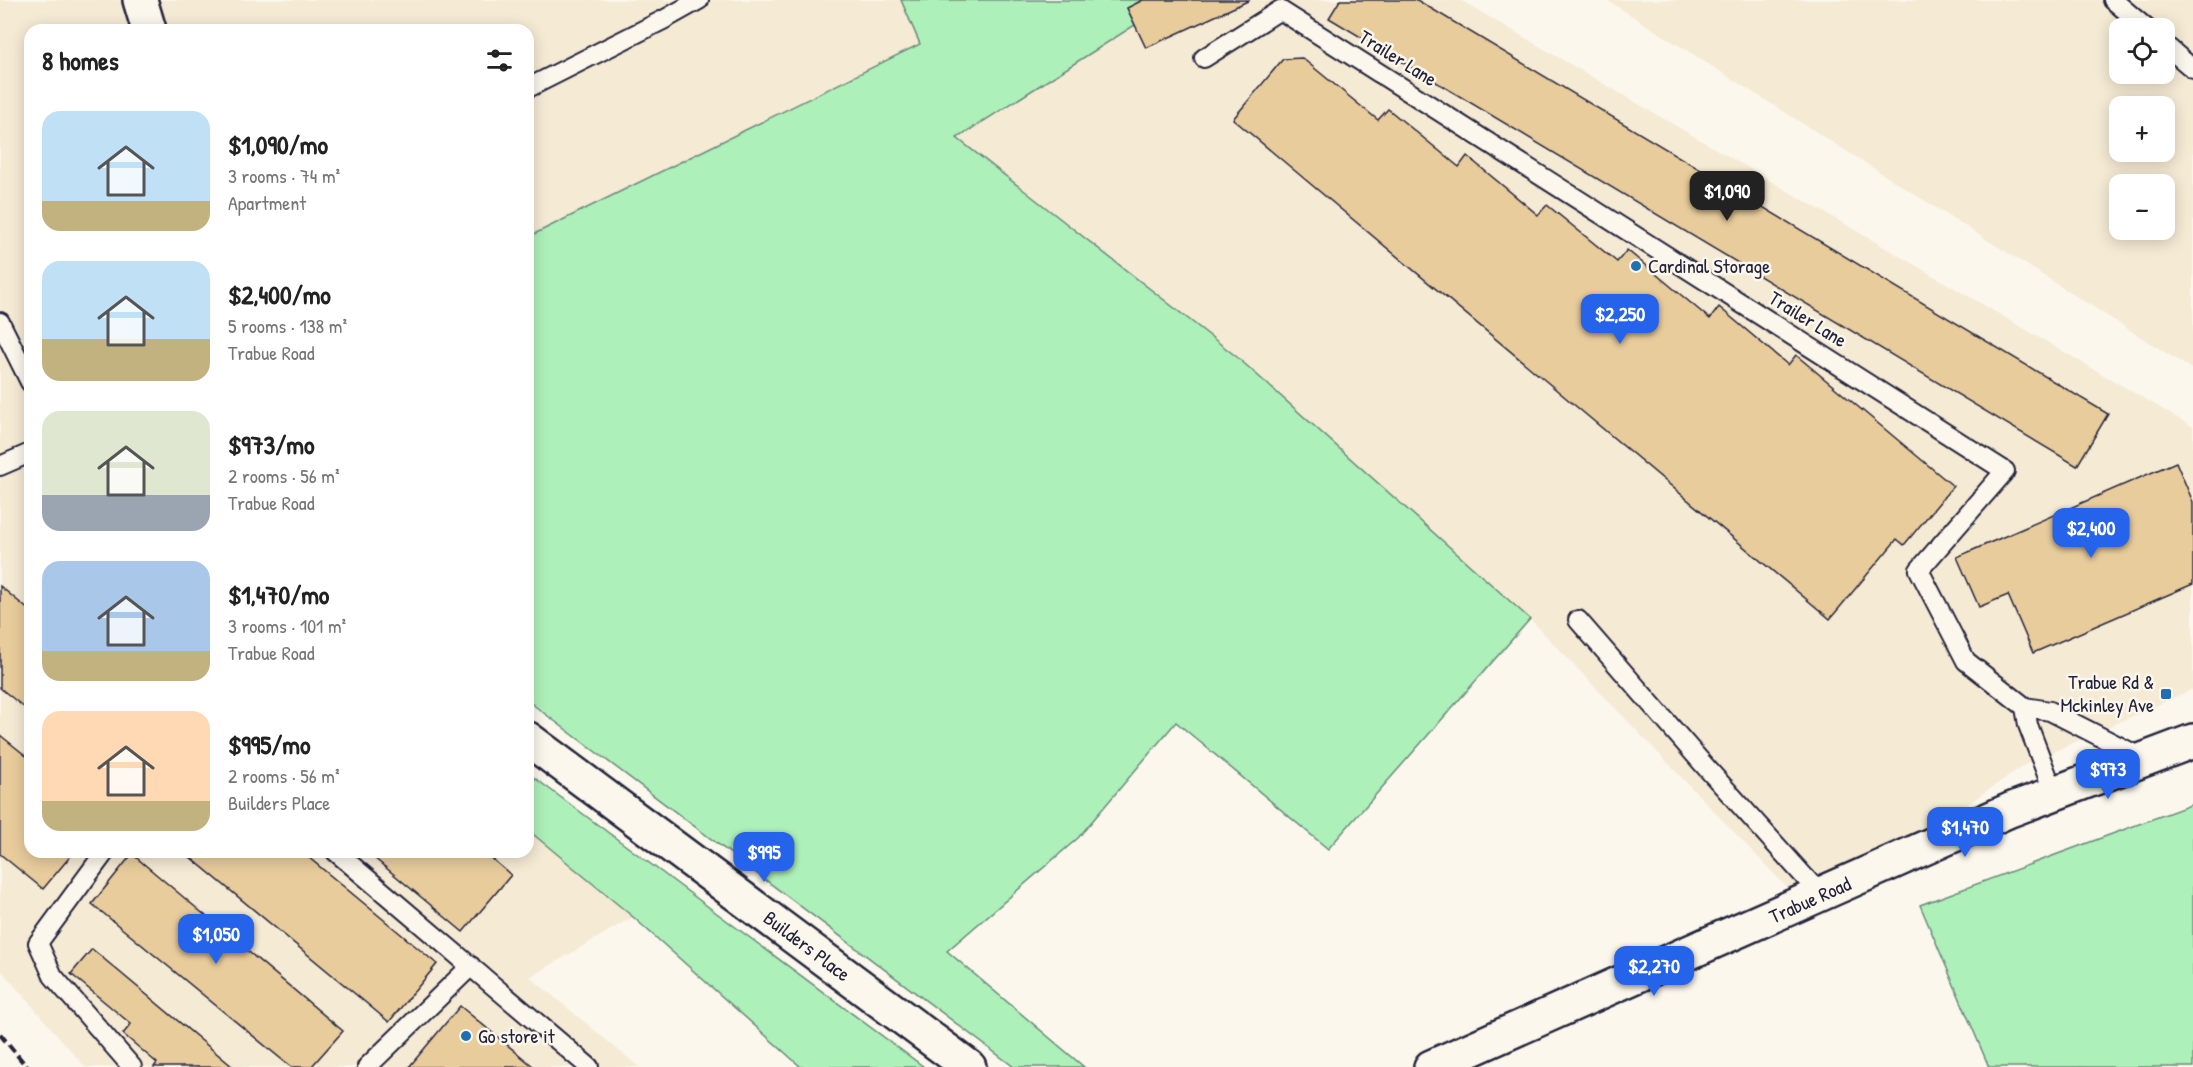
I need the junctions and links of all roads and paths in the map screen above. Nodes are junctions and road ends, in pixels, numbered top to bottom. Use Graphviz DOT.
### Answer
graph roads {
  1 [pos="140,0"];
  2 [pos="699,0"];
  3 [pos="2113,0"];
  4 [pos="2134,18"];
  5 [pos="147,24"];
  6 [pos="2175,53"];
  7 [pos="1204,58"];
  8 [pos="2193,69"];
  9 [pos="534,85"];
  10 [pos="0,322"];
  11 [pos="24,370"];
  12 [pos="24,456"];
  13 [pos="0,466"];
  14 [pos="1578,620"];
  15 [pos="2025,707"];
  16 [pos="2193,741"];
  17 [pos="534,743"];
  18 [pos="2144,759"];
  19 [pos="2054,793"];
  20 [pos="101,858"];
  21 [pos="343,858"];
  22 [pos="1821,895"];
  23 [pos="471,966"];
  24 [pos="132,1067"];
  25 [pos="367,1067"];
  26 [pos="589,1067"];
  27 [pos="969,1067"];
  28 [pos="1431,1067"];
  1 -- 5 [label="main road"];
  2 -- 9 [label="lane"];
  3 -- 4 [label="lane"];
  6 -- 8 [label="lane"];
  7 -- 15 [label="lane, Trailer Lane"];
  10 -- 11 [label="lane"];
  12 -- 13 [label="lane"];
  14 -- 22 [label="lane"];
  15 -- 18 [label="lane, Trailer Lane"];
  15 -- 19 [label="lane"];
  16 -- 18 [label="main road, Trabue Road"];
  17 -- 27 [label="main road, Builders Place"];
  18 -- 19 [label="main road, Trabue Road"];
  19 -- 22 [label="main road, Trabue Road"];
  20 -- 24 [label="lane"];
  21 -- 23 [label="lane"];
  22 -- 28 [label="main road, Trabue Road"];
  23 -- 25 [label="lane"];
  23 -- 26 [label="lane"];
}
